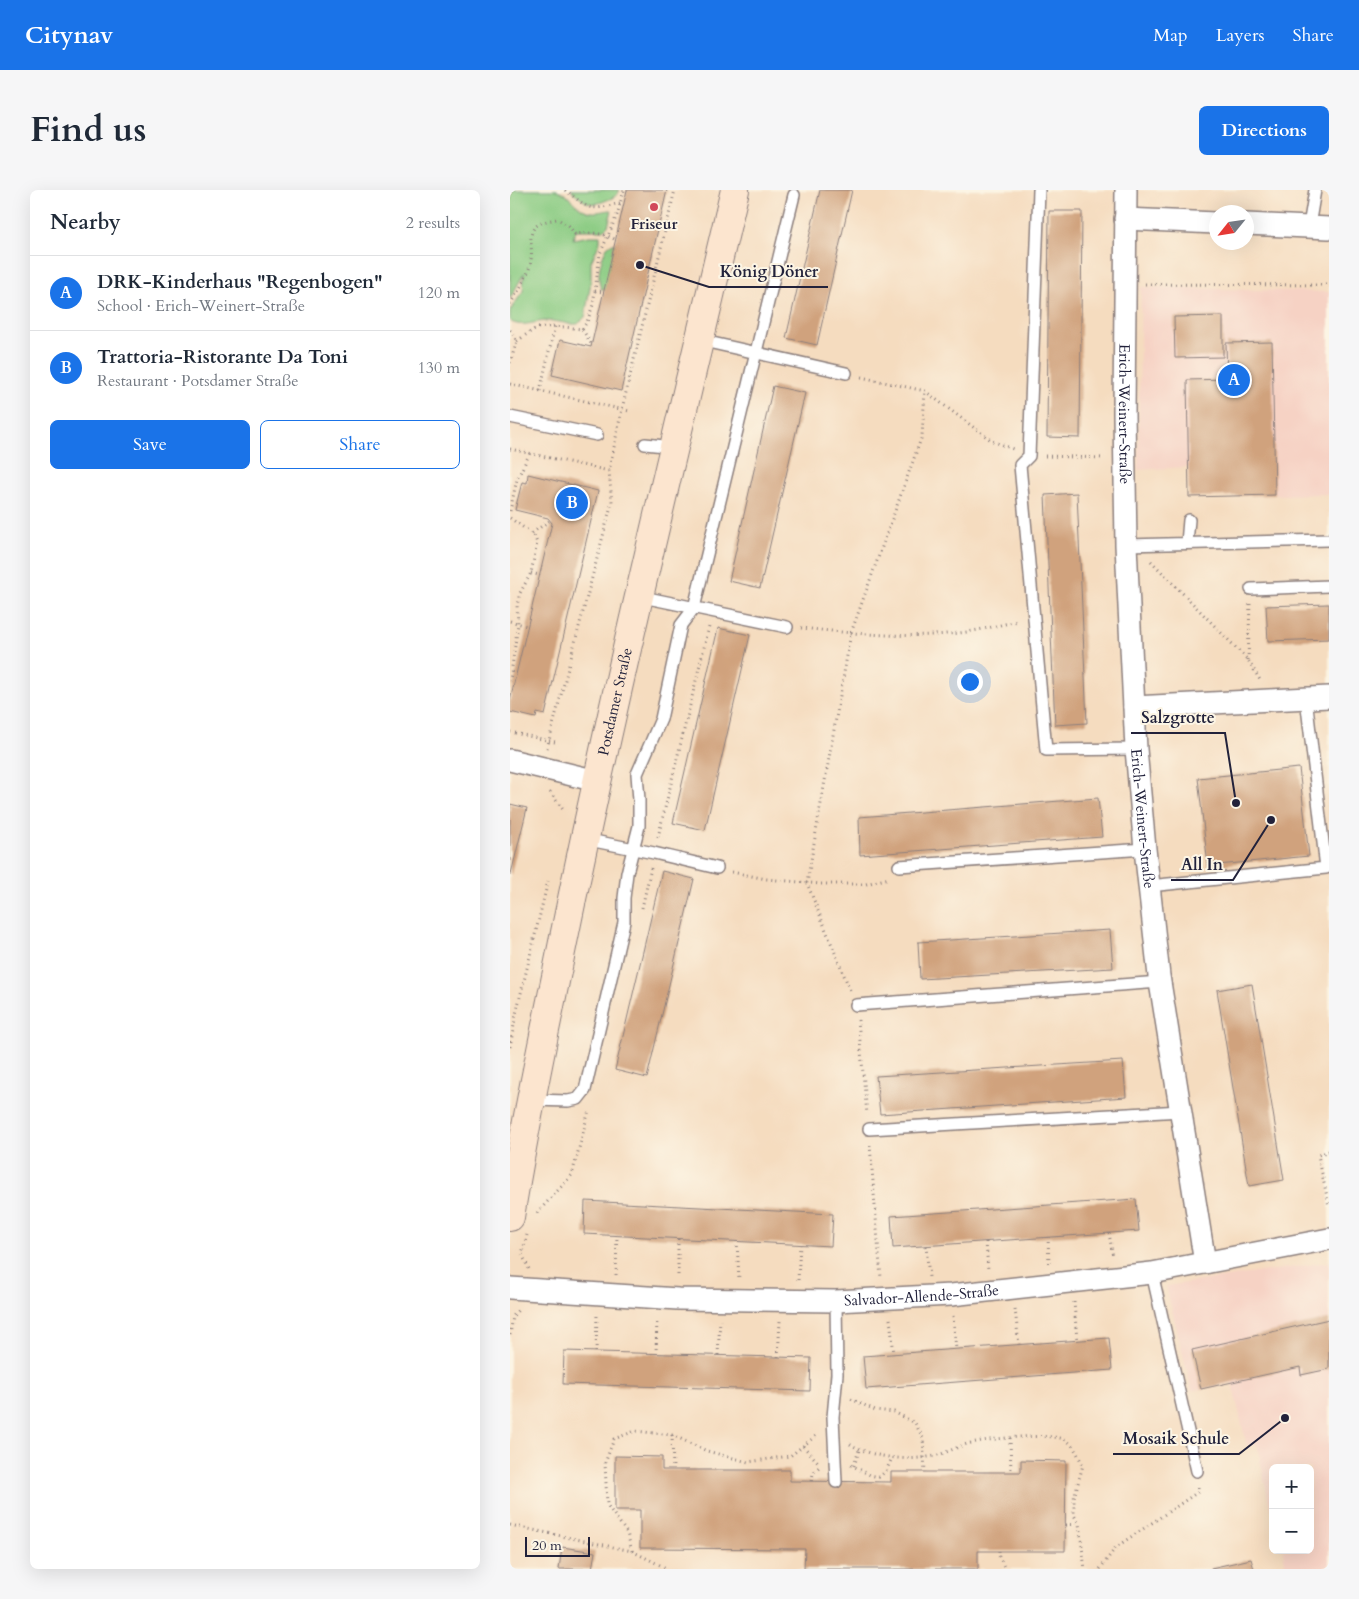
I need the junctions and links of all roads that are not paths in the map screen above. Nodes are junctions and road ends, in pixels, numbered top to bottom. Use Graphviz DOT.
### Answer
graph roads {
  1 [pos="735,190"];
  2 [pos="1039,190"];
  3 [pos="1126,190"];
  4 [pos="1315,190"];
  5 [pos="794,195"];
  6 [pos="1125,220"];
  7 [pos="1209,223"];
  8 [pos="1254,224"];
  9 [pos="1319,227"];
  10 [pos="699,340"];
  11 [pos="756,353"];
  12 [pos="846,373"];
  13 [pos="510,417"];
  14 [pos="597,435"];
  15 [pos="645,444"];
  16 [pos="674,446"];
  17 [pos="1189,520"];
  18 [pos="1329,540"];
  19 [pos="1188,543"];
  20 [pos="1131,545"];
  21 [pos="1329,586"];
  22 [pos="1251,588"];
  23 [pos="638,596"];
  24 [pos="694,608"];
  25 [pos="787,627"];
  26 [pos="1329,697"];
  27 [pos="1306,698"];
  28 [pos="1134,707"];
  29 [pos="1136,749"];
  30 [pos="510,760"];
  31 [pos="597,781"];
  32 [pos="584,839"];
  33 [pos="634,849"];
  34 [pos="1145,849"];
  35 [pos="899,866"];
  36 [pos="717,868"];
  37 [pos="1149,886"];
  38 [pos="1160,982"];
  39 [pos="856,1006"];
  40 [pos="531,1100"];
  41 [pos="1182,1111"];
  42 [pos="869,1129"];
  43 [pos="523,1216"];
  44 [pos="1329,1239"];
  45 [pos="1205,1263"];
  46 [pos="1152,1273"];
  47 [pos="510,1288"];
  48 [pos="836,1301"];
  49 [pos="1197,1471"];
  50 [pos="836,1482"];
  1 -- 10 [label="main road, Potsdamer Straße"];
  2 -- 29 [label="lane"];
  3 -- 6 [label="street, Erich-Weinert-Straße"];
  4 -- 9 [label="lane"];
  5 -- 11 [label="lane"];
  6 -- 7 [label="street"];
  6 -- 20 [label="street, Erich-Weinert-Straße"];
  8 -- 9 [label="street"];
  10 -- 11 [label="lane"];
  10 -- 16 [label="main road, Potsdamer Straße"];
  11 -- 12 [label="lane"];
  11 -- 24 [label="lane"];
  13 -- 14 [label="lane"];
  15 -- 16 [label="lane"];
  16 -- 23 [label="main road, Potsdamer Straße"];
  17 -- 19 [label="lane"];
  18 -- 19 [label="lane"];
  19 -- 20 [label="lane"];
  20 -- 28 [label="street, Erich-Weinert-Straße"];
  21 -- 22 [label="lane"];
  23 -- 24 [label="lane"];
  23 -- 31 [label="main road, Potsdamer Straße"];
  24 -- 25 [label="lane"];
  24 -- 33 [label="lane"];
  26 -- 27 [label="street"];
  27 -- 28 [label="street"];
  27 -- 37 [label="lane"];
  28 -- 29 [label="street, Erich-Weinert-Straße"];
  29 -- 34 [label="street, Erich-Weinert-Straße"];
  30 -- 31 [label="street"];
  31 -- 32 [label="main road, Potsdamer Straße"];
  32 -- 33 [label="lane"];
  32 -- 40 [label="main road, Potsdamer Straße"];
  33 -- 36 [label="lane"];
  33 -- 40 [label="lane"];
  34 -- 35 [label="lane"];
  34 -- 37 [label="street, Erich-Weinert-Straße"];
  37 -- 38 [label="street, Erich-Weinert-Straße"];
  38 -- 39 [label="lane"];
  38 -- 41 [label="street, Erich-Weinert-Straße"];
  40 -- 43 [label="main road, Potsdamer Straße"];
  41 -- 42 [label="lane"];
  41 -- 45 [label="street, Erich-Weinert-Straße"];
  44 -- 45 [label="street, Salvador-Allende-Straße"];
  45 -- 46 [label="street, Salvador-Allende-Straße"];
  46 -- 48 [label="street, Salvador-Allende-Straße"];
  46 -- 49 [label="lane"];
  47 -- 48 [label="street, Salvador-Allende-Straße"];
  48 -- 50 [label="lane"];
}
